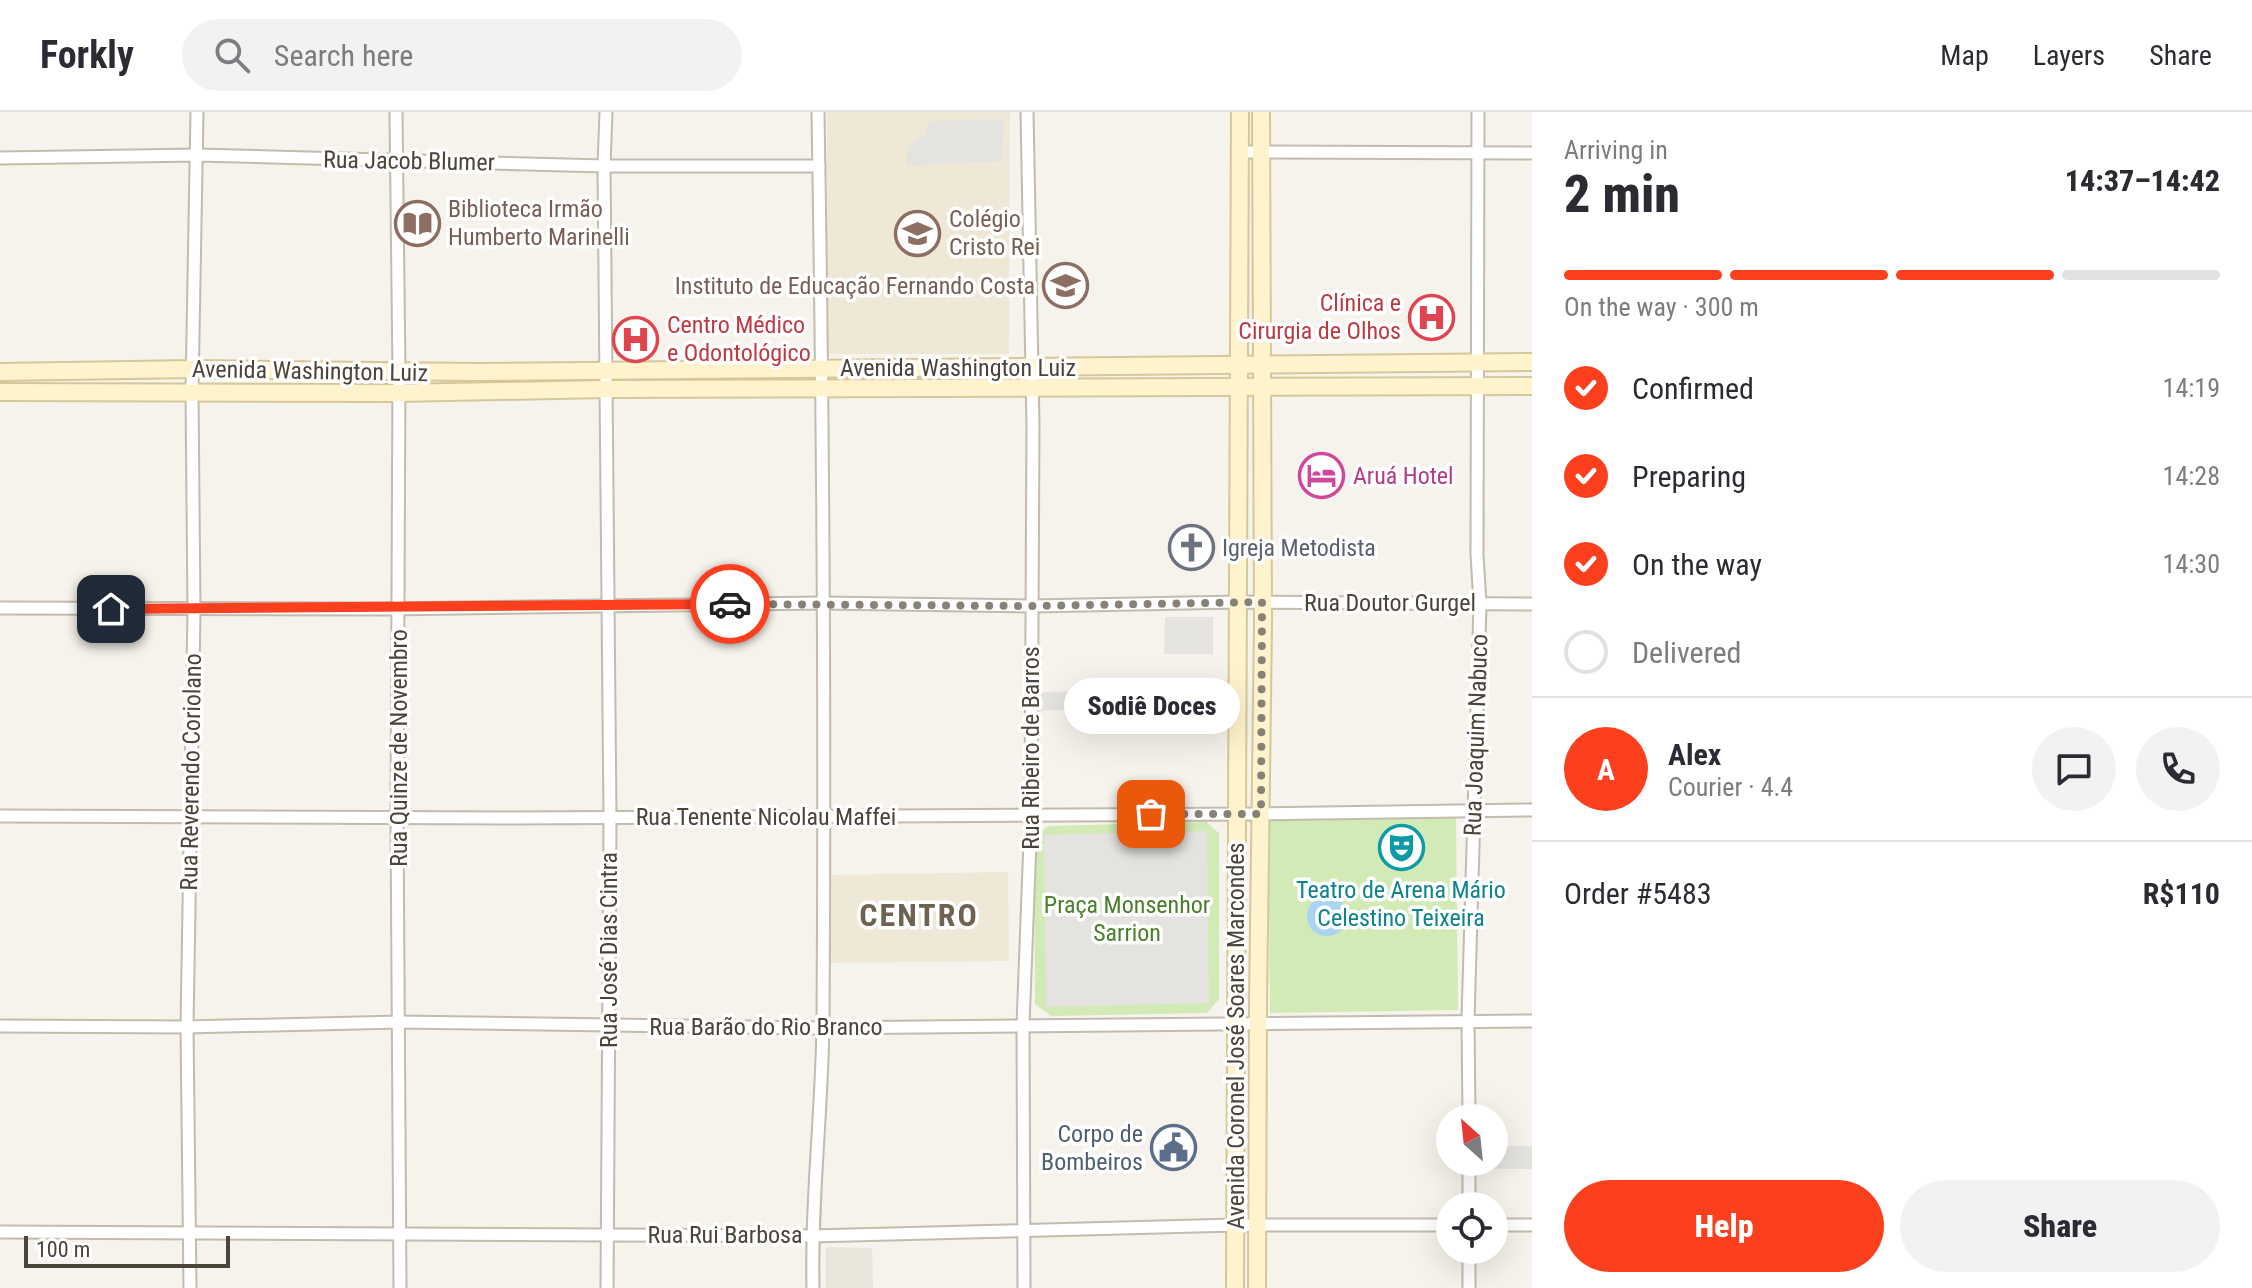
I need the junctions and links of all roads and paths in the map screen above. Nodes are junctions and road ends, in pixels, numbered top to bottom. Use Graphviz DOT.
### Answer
graph roads {
  1 [pos="197,112"];
  2 [pos="396,112"];
  3 [pos="606,112"];
  4 [pos="818,112"];
  5 [pos="1027,112"];
  6 [pos="1240,112"];
  7 [pos="1261,112"];
  8 [pos="1478,112"];
  9 [pos="1240,152"];
  10 [pos="1261,152"];
  11 [pos="1532,153"];
  12 [pos="1478,154"];
  13 [pos="198,155"];
  14 [pos="0,158"];
  15 [pos="396,161"];
  16 [pos="604,166"];
  17 [pos="819,166"];
  18 [pos="1477,362"];
  19 [pos="1532,362"];
  20 [pos="1240,366"];
  21 [pos="1262,366"];
  22 [pos="1032,367"];
  23 [pos="823,368"];
  24 [pos="193,369"];
  25 [pos="605,371"];
  26 [pos="0,372"];
  27 [pos="399,373"];
  28 [pos="1479,385"];
  29 [pos="1239,386"];
  30 [pos="1261,386"];
  31 [pos="1532,386"];
  32 [pos="1033,387"];
  33 [pos="606,389"];
  34 [pos="823,389"];
  35 [pos="192,391"];
  36 [pos="0,392"];
  37 [pos="398,393"];
  38 [pos="1238,602"];
  39 [pos="1262,602"];
  40 [pos="822,603"];
  41 [pos="1480,604"];
  42 [pos="1532,604"];
  43 [pos="607,606"];
  44 [pos="1031,606"];
  45 [pos="0,608"];
  46 [pos="400,608"];
  47 [pos="194,610"];
  48 [pos="1473,810"];
  49 [pos="1532,810"];
  50 [pos="1237,814"];
  51 [pos="1261,814"];
  52 [pos="1031,815"];
  53 [pos="0,816"];
  54 [pos="824,817"];
  55 [pos="189,818"];
  56 [pos="397,818"];
  57 [pos="610,818"];
  58 [pos="1468,1020"];
  59 [pos="1532,1021"];
  60 [pos="399,1022"];
  61 [pos="1258,1024"];
  62 [pos="1023,1025"];
  63 [pos="1235,1025"];
  64 [pos="0,1026"];
  65 [pos="609,1026"];
  66 [pos="187,1027"];
  67 [pos="823,1028"];
  68 [pos="1469,1104"];
  69 [pos="1235,1225"];
  70 [pos="1257,1225"];
  71 [pos="1436,1225"];
  72 [pos="1508,1225"];
  73 [pos="1532,1225"];
  74 [pos="190,1231"];
  75 [pos="1023,1231"];
  76 [pos="0,1232"];
  77 [pos="400,1234"];
  78 [pos="607,1234"];
  79 [pos="812,1236"];
  80 [pos="1469,1264"];
  81 [pos="190,1288"];
  82 [pos="400,1288"];
  83 [pos="607,1288"];
  84 [pos="813,1288"];
  85 [pos="1024,1288"];
  86 [pos="1235,1288"];
  87 [pos="1257,1288"];
  88 [pos="1469,1288"];
  1 -- 13 [label="street, Rua Reverendo Coriolano"];
  2 -- 15 [label="street, Rua Quinze de Novembro"];
  3 -- 16 [label="street, Rua José Dias Cintra"];
  4 -- 17 [label="street"];
  5 -- 22 [label="street, Rua Ribeiro de Barros"];
  6 -- 9 [label="main road, Avenida Coronel José Soares Marcondes"];
  7 -- 10 [label="main road, Avenida Coronel José Soares Marcondes"];
  8 -- 12 [label="street, Rua Joaquim Nabuco"];
  9 -- 10 [label="street"];
  9 -- 20 [label="main road, Avenida Coronel José Soares Marcondes"];
  10 -- 12 [label="street"];
  10 -- 21 [label="main road, Avenida Coronel José Soares Marcondes"];
  11 -- 12 [label="street"];
  12 -- 18 [label="street, Rua Joaquim Nabuco"];
  13 -- 14 [label="street, Rua Jacob Blumer"];
  13 -- 15 [label="street, Rua Jacob Blumer"];
  13 -- 24 [label="street, Rua Reverendo Coriolano"];
  15 -- 16 [label="street, Rua Jacob Blumer"];
  15 -- 27 [label="street, Rua Quinze de Novembro"];
  16 -- 17 [label="street, Rua Jacob Blumer"];
  16 -- 25 [label="street, Rua José Dias Cintra"];
  17 -- 23 [label="street"];
  18 -- 19 [label="main road, Avenida Washington Luiz"];
  18 -- 21 [label="main road, Avenida Washington Luiz"];
  18 -- 28 [label="street, Rua Joaquim Nabuco"];
  20 -- 21 [label="main road, Avenida Washington Luiz"];
  20 -- 22 [label="main road, Avenida Washington Luiz"];
  20 -- 29 [label="main road, Avenida Coronel José Soares Marcondes"];
  21 -- 30 [label="main road, Avenida Coronel José Soares Marcondes"];
  22 -- 23 [label="main road, Avenida Washington Luiz"];
  22 -- 32 [label="street, Rua Ribeiro de Barros"];
  23 -- 25 [label="main road, Avenida Washington Luiz"];
  23 -- 34 [label="street"];
  24 -- 26 [label="main road, Avenida Washington Luiz"];
  24 -- 27 [label="main road, Avenida Washington Luiz"];
  24 -- 35 [label="street, Rua Reverendo Coriolano"];
  25 -- 27 [label="main road, Avenida Washington Luiz"];
  25 -- 33 [label="street, Rua José Dias Cintra"];
  27 -- 37 [label="street, Rua Quinze de Novembro"];
  28 -- 30 [label="main road, Avenida Washington Luiz"];
  28 -- 31 [label="main road, Avenida Washington Luiz"];
  28 -- 41 [label="street, Rua Joaquim Nabuco"];
  29 -- 30 [label="main road, Avenida Washington Luiz"];
  29 -- 32 [label="main road, Avenida Washington Luiz"];
  29 -- 38 [label="main road, Avenida Coronel José Soares Marcondes"];
  30 -- 39 [label="main road, Avenida Coronel José Soares Marcondes"];
  32 -- 34 [label="main road, Avenida Washington Luiz"];
  32 -- 44 [label="street, Rua Ribeiro de Barros"];
  33 -- 34 [label="main road, Avenida Washington Luiz"];
  33 -- 37 [label="main road, Avenida Washington Luiz"];
  33 -- 43 [label="street, Rua José Dias Cintra"];
  34 -- 40 [label="street"];
  35 -- 36 [label="main road, Avenida Washington Luiz"];
  35 -- 37 [label="main road, Avenida Washington Luiz"];
  35 -- 47 [label="street, Rua Reverendo Coriolano"];
  37 -- 46 [label="street, Rua Quinze de Novembro"];
  38 -- 39 [label="street, Rua Doutor Gurgel"];
  38 -- 44 [label="street, Rua Doutor Gurgel"];
  38 -- 50 [label="main road, Avenida Coronel José Soares Marcondes"];
  39 -- 41 [label="street, Rua Doutor Gurgel"];
  39 -- 51 [label="main road, Avenida Coronel José Soares Marcondes"];
  40 -- 43 [label="street, Rua Doutor Gurgel"];
  40 -- 44 [label="street, Rua Doutor Gurgel"];
  40 -- 54 [label="street"];
  41 -- 42 [label="street, Rua Doutor Gurgel"];
  41 -- 48 [label="street, Rua Joaquim Nabuco"];
  43 -- 46 [label="street, Rua Doutor Gurgel"];
  43 -- 57 [label="street, Rua José Dias Cintra"];
  44 -- 52 [label="street, Rua Ribeiro de Barros"];
  45 -- 47 [label="street, Rua Doutor Gurgel"];
  46 -- 47 [label="street, Rua Doutor Gurgel"];
  46 -- 56 [label="street, Rua Quinze de Novembro"];
  47 -- 55 [label="street, Rua Reverendo Coriolano"];
  48 -- 49 [label="street, Rua Tenente Nicolau Maffei"];
  48 -- 51 [label="street, Rua Tenente Nicolau Maffei"];
  48 -- 58 [label="street, Rua Joaquim Nabuco"];
  50 -- 51 [label="street, Rua Tenente Nicolau Maffei"];
  50 -- 52 [label="street, Rua Tenente Nicolau Maffei"];
  50 -- 63 [label="main road, Avenida Coronel José Soares Marcondes"];
  51 -- 61 [label="main road, Avenida Coronel José Soares Marcondes"];
  52 -- 54 [label="street, Rua Tenente Nicolau Maffei"];
  52 -- 62 [label="street, Rua Ribeiro de Barros"];
  53 -- 55 [label="street, Rua Tenente Nicolau Maffei"];
  54 -- 57 [label="street, Rua Tenente Nicolau Maffei"];
  54 -- 67 [label="street"];
  55 -- 56 [label="street, Rua Tenente Nicolau Maffei"];
  55 -- 66 [label="street, Rua Reverendo Coriolano"];
  56 -- 57 [label="street, Rua Tenente Nicolau Maffei"];
  56 -- 60 [label="street, Rua Quinze de Novembro"];
  57 -- 65 [label="street, Rua José Dias Cintra"];
  58 -- 59 [label="street, Rua Barão do Rio Branco"];
  58 -- 61 [label="street, Rua Barão do Rio Branco"];
  58 -- 68 [label="street, Rua Joaquim Nabuco"];
  60 -- 65 [label="street, Rua Barão do Rio Branco"];
  60 -- 66 [label="street, Rua Barão do Rio Branco"];
  60 -- 77 [label="street, Rua Quinze de Novembro"];
  61 -- 63 [label="street, Rua Barão do Rio Branco"];
  61 -- 70 [label="main road, Avenida Coronel José Soares Marcondes"];
  62 -- 63 [label="street, Rua Barão do Rio Branco"];
  62 -- 67 [label="street, Rua Barão do Rio Branco"];
  62 -- 75 [label="street, Rua Ribeiro de Barros"];
  63 -- 69 [label="main road, Avenida Coronel José Soares Marcondes"];
  64 -- 66 [label="street, Rua Barão do Rio Branco"];
  65 -- 67 [label="street, Rua Barão do Rio Branco"];
  65 -- 78 [label="street, Rua José Dias Cintra"];
  66 -- 74 [label="street, Rua Reverendo Coriolano"];
  67 -- 79 [label="street"];
  69 -- 70 [label="street, Rua Rui Barbosa"];
  69 -- 75 [label="street, Rua Rui Barbosa"];
  69 -- 86 [label="main road, Avenida Coronel José Soares Marcondes"];
  70 -- 71 [label="street, Rua Rui Barbosa"];
  70 -- 87 [label="main road, Avenida Coronel José Soares Marcondes"];
  72 -- 73 [label="street"];
  74 -- 76 [label="street, Rua Rui Barbosa"];
  74 -- 77 [label="street, Rua Rui Barbosa"];
  74 -- 81 [label="street, Rua Reverendo Coriolano"];
  75 -- 79 [label="street, Rua Rui Barbosa"];
  75 -- 85 [label="street, Rua Ribeiro de Barros"];
  77 -- 78 [label="street, Rua Rui Barbosa"];
  77 -- 82 [label="street, Rua Quinze de Novembro"];
  78 -- 79 [label="street, Rua Rui Barbosa"];
  78 -- 83 [label="street, Rua José Dias Cintra"];
  79 -- 84 [label="street"];
  80 -- 88 [label="street"];
}
